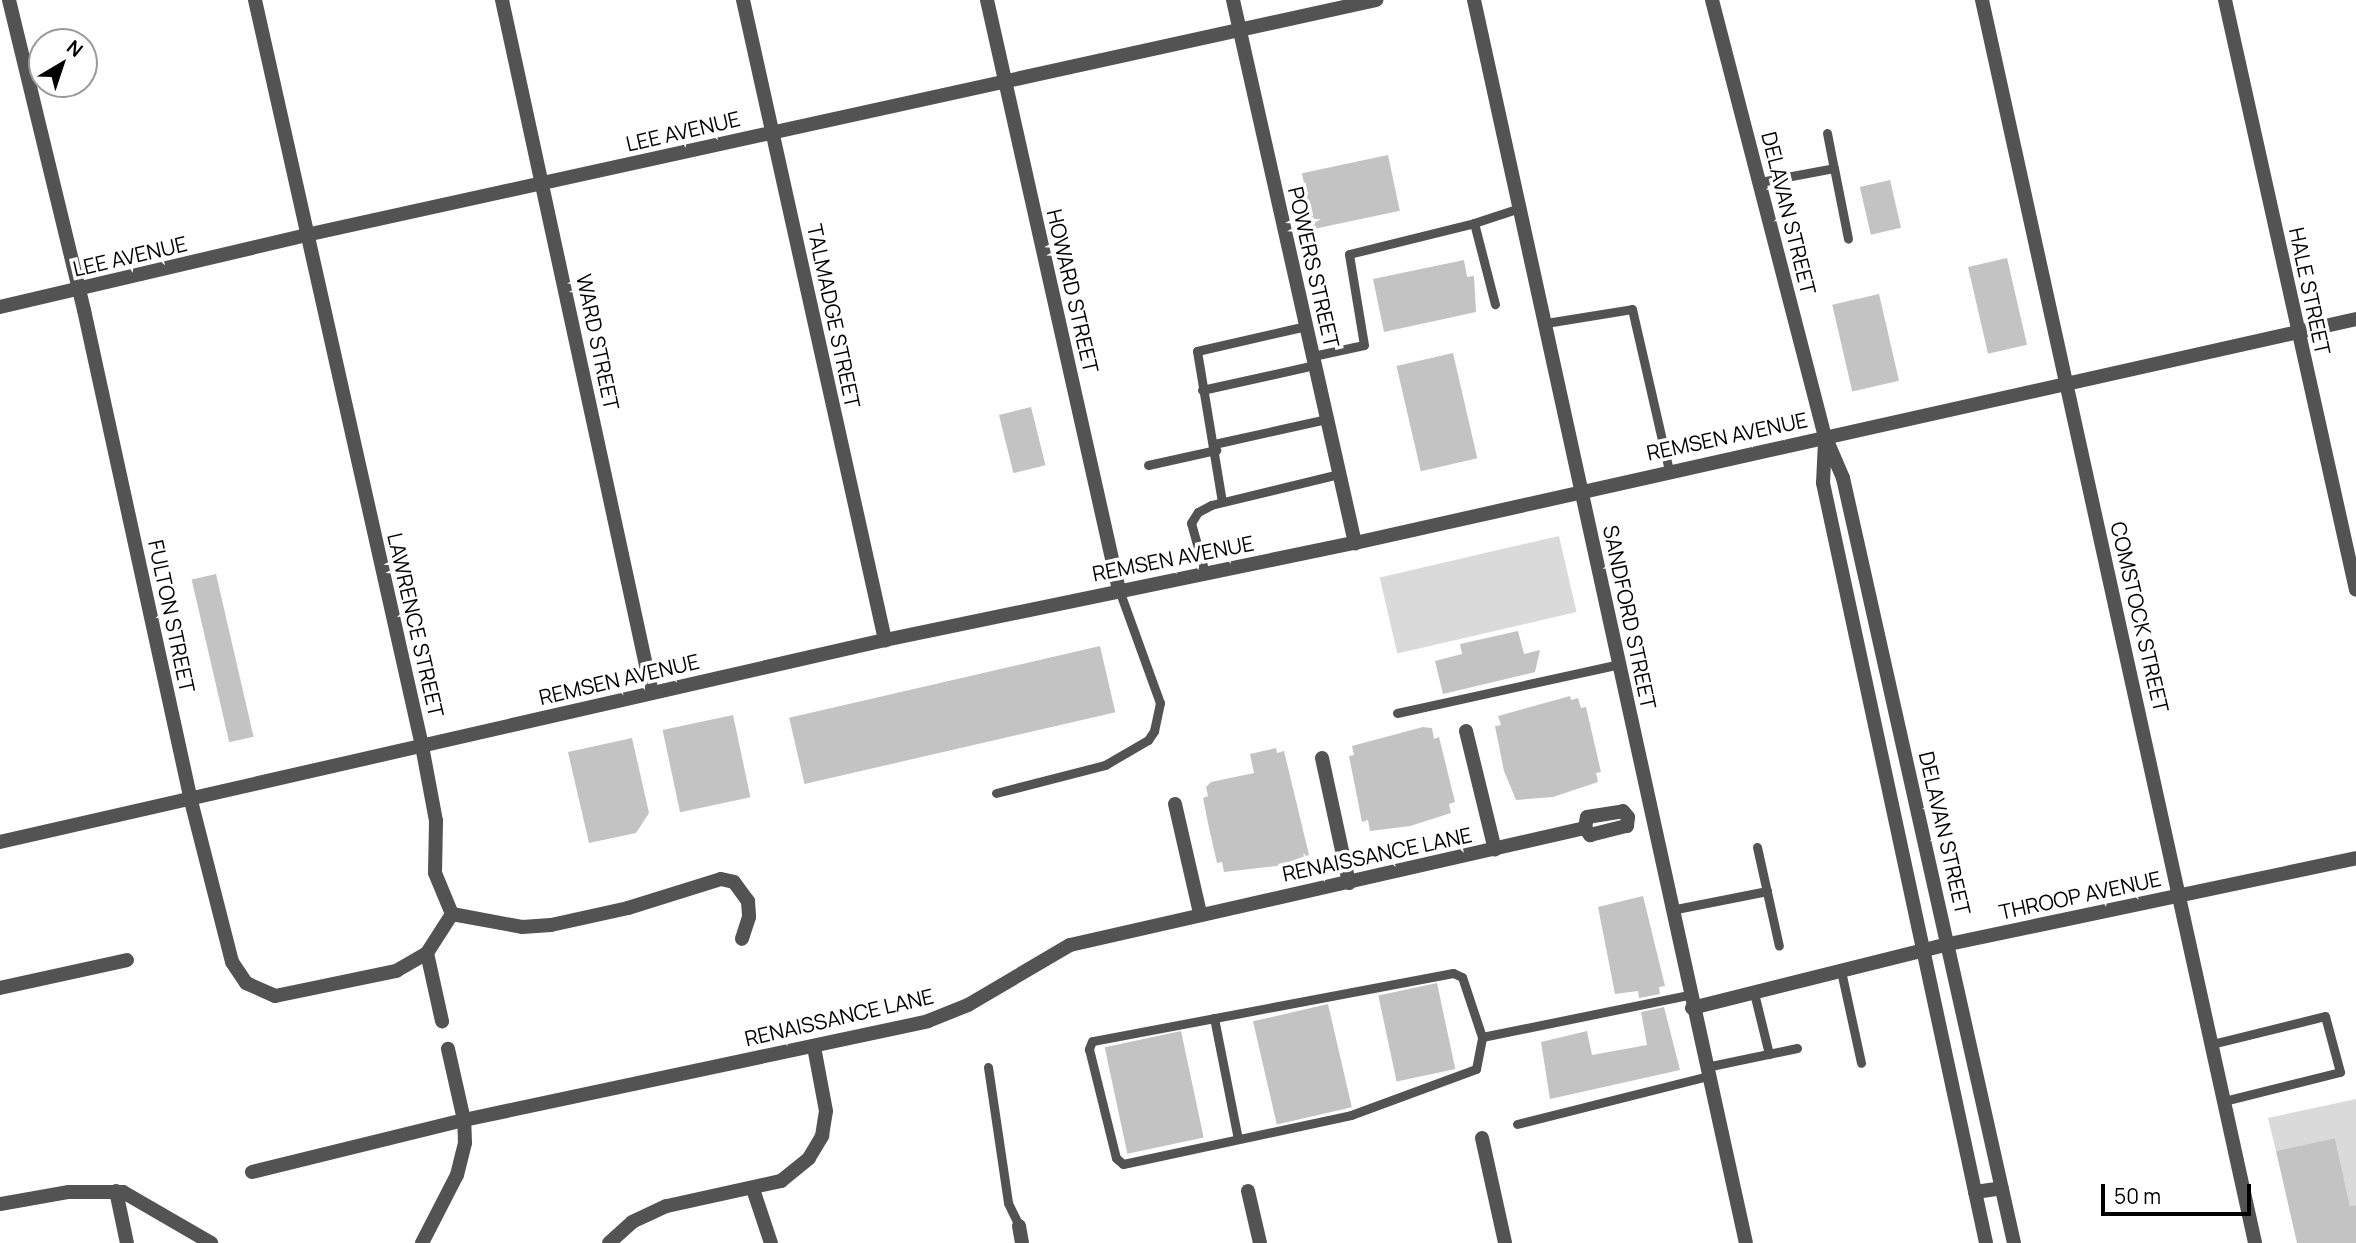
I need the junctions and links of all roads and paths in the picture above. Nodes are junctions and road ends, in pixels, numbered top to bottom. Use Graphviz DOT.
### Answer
graph roads {
  1 [pos="9,0"];
  2 [pos="255,0"];
  3 [pos="502,0"];
  4 [pos="743,0"];
  5 [pos="987,0"];
  6 [pos="1233,0"];
  7 [pos="1376,0"];
  8 [pos="1474,0"];
  9 [pos="1712,0"];
  10 [pos="1982,0"];
  11 [pos="2225,0"];
  12 [pos="1240,29"];
  13 [pos="1005,84"];
  14 [pos="772,131"];
  15 [pos="1827,133"];
  16 [pos="1834,168"];
  17 [pos="1760,182"];
  18 [pos="543,185"];
  19 [pos="1520,208"];
  20 [pos="1474,223"];
  21 [pos="306,236"];
  22 [pos="1848,239"];
  23 [pos="79,290"];
  24 [pos="1495,304"];
  25 [pos="0,307"];
  26 [pos="2356,319"];
  27 [pos="1546,323"];
  28 [pos="1306,326"];
  29 [pos="2297,332"];
  30 [pos="1314,360"];
  31 [pos="2066,382"];
  32 [pos="1202,390"];
  33 [pos="1327,419"];
  34 [pos="1825,436"];
  35 [pos="1215,447"];
  36 [pos="1148,465"];
  37 [pos="1669,470"];
  38 [pos="1339,474"];
  39 [pos="1583,490"];
  40 [pos="1222,502"];
  41 [pos="1355,543"];
  42 [pos="1205,573"];
  43 [pos="1119,590"];
  44 [pos="2356,590"];
  45 [pos="885,640"];
  46 [pos="1619,664"];
  47 [pos="652,694"];
  48 [pos="1397,713"];
  49 [pos="1466,731"];
  50 [pos="422,746"];
  51 [pos="1322,758"];
  52 [pos="996,793"];
  53 [pos="190,797"];
  54 [pos="1175,804"];
  55 [pos="1649,812"];
  56 [pos="0,842"];
  57 [pos="1757,847"];
  58 [pos="1495,850"];
  59 [pos="2356,858"];
  60 [pos="1349,883"];
  61 [pos="1767,891"];
  62 [pos="2181,895"];
  63 [pos="1671,910"];
  64 [pos="1200,913"];
  65 [pos="452,914"];
  66 [pos="742,939"];
  67 [pos="1949,944"];
  68 [pos="1779,946"];
  69 [pos="1922,951"];
  70 [pos="427,953"];
  71 [pos="127,960"];
  72 [pos="1841,971"];
  73 [pos="0,988"];
  74 [pos="1754,993"];
  75 [pos="1691,1001"];
  76 [pos="1214,1018"];
  77 [pos="442,1021"];
  78 [pos="1482,1037"];
  79 [pos="2212,1044"];
  80 [pos="814,1047"];
  81 [pos="1797,1048"];
  82 [pos="448,1049"];
  83 [pos="1769,1054"];
  84 [pos="1861,1063"];
  85 [pos="988,1067"];
  86 [pos="1707,1072"];
  87 [pos="2224,1101"];
  88 [pos="464,1120"];
  89 [pos="1517,1124"];
  90 [pos="1482,1138"];
  91 [pos="1238,1139"];
  92 [pos="252,1172"];
  93 [pos="2002,1188"];
  94 [pos="753,1189"];
  95 [pos="116,1191"];
  96 [pos="1248,1191"];
  97 [pos="1975,1192"];
  98 [pos="0,1204"];
  99 [pos="1019,1226"];
  100 [pos="127,1243"];
  101 [pos="211,1243"];
  102 [pos="422,1243"];
  103 [pos="609,1243"];
  104 [pos="771,1243"];
  105 [pos="1023,1243"];
  106 [pos="1260,1243"];
  107 [pos="1505,1243"];
  108 [pos="1746,1243"];
  109 [pos="1986,1243"];
  110 [pos="2014,1243"];
  111 [pos="2255,1243"];
  1 -- 23 [label="street, FULTON STREET"];
  2 -- 21 [label="street, LAWRENCE STREET"];
  3 -- 18 [label="street, WARD STREET"];
  4 -- 14 [label="street, TALMADGE STREET"];
  5 -- 13 [label="street, HOWARD STREET"];
  6 -- 12 [label="street, POWERS STREET"];
  7 -- 12 [label="street, LEE AVENUE"];
  8 -- 19 [label="street, SANDFORD STREET"];
  9 -- 17 [label="street, DELAVAN STREET"];
  10 -- 31 [label="street, COMSTOCK STREET"];
  11 -- 29 [label="street, HALE STREET"];
  12 -- 13 [label="street, LEE AVENUE"];
  12 -- 28 [label="street, POWERS STREET"];
  13 -- 14 [label="street, LEE AVENUE"];
  13 -- 43 [label="street, HOWARD STREET"];
  14 -- 18 [label="street, LEE AVENUE"];
  14 -- 45 [label="street, TALMADGE STREET"];
  15 -- 16 [label="lane"];
  16 -- 17 [label="lane"];
  16 -- 22 [label="lane"];
  17 -- 34 [label="street, DELAVAN STREET"];
  18 -- 21 [label="street, LEE AVENUE"];
  18 -- 47 [label="street, WARD STREET"];
  19 -- 20 [label="lane"];
  19 -- 27 [label="street, SANDFORD STREET"];
  20 -- 24 [label="lane"];
  20 -- 30 [label="lane"];
  21 -- 23 [label="street, LEE AVENUE"];
  21 -- 50 [label="street, LAWRENCE STREET"];
  23 -- 25 [label="street, LEE AVENUE"];
  23 -- 53 [label="street, FULTON STREET"];
  26 -- 29 [label="street, REMSEN AVENUE"];
  27 -- 37 [label="lane"];
  27 -- 39 [label="street, SANDFORD STREET"];
  28 -- 30 [label="street, POWERS STREET"];
  28 -- 32 [label="lane"];
  29 -- 31 [label="street, REMSEN AVENUE"];
  29 -- 44 [label="street, HALE STREET"];
  30 -- 32 [label="lane"];
  30 -- 33 [label="street, POWERS STREET"];
  31 -- 34 [label="street, REMSEN AVENUE"];
  31 -- 62 [label="street, COMSTOCK STREET"];
  32 -- 35 [label="lane"];
  33 -- 35 [label="lane"];
  33 -- 38 [label="street, POWERS STREET"];
  34 -- 37 [label="street, REMSEN AVENUE"];
  34 -- 67 [label="street, DELAVAN STREET"];
  34 -- 69 [label="street, DELAVAN STREET"];
  35 -- 36 [label="lane"];
  35 -- 40 [label="lane"];
  37 -- 39 [label="street, REMSEN AVENUE"];
  38 -- 40 [label="lane"];
  38 -- 41 [label="street, POWERS STREET"];
  39 -- 41 [label="street, REMSEN AVENUE"];
  39 -- 46 [label="street, SANDFORD STREET"];
  40 -- 42 [label="lane"];
  41 -- 42 [label="street, REMSEN AVENUE"];
  42 -- 43 [label="street, REMSEN AVENUE"];
  43 -- 45 [label="street, REMSEN AVENUE"];
  43 -- 52 [label="lane"];
  45 -- 47 [label="street, REMSEN AVENUE"];
  46 -- 48 [label="lane"];
  46 -- 55 [label="street, SANDFORD STREET"];
  47 -- 50 [label="street, REMSEN AVENUE"];
  49 -- 58 [label="street"];
  50 -- 53 [label="street, REMSEN AVENUE"];
  50 -- 65 [label="street, LAWRENCE STREET"];
  51 -- 60 [label="street"];
  53 -- 56 [label="street, REMSEN AVENUE"];
  53 -- 70 [label="street, FULTON STREET"];
  54 -- 64 [label="street"];
  55 -- 58 [label="street, RENAISSANCE LANE"];
  55 -- 63 [label="street, SANDFORD STREET"];
  57 -- 61 [label="lane"];
  58 -- 60 [label="street, RENAISSANCE LANE"];
  59 -- 62 [label="street, THROOP AVENUE"];
  60 -- 64 [label="street, RENAISSANCE LANE"];
  61 -- 63 [label="lane"];
  61 -- 68 [label="lane"];
  62 -- 67 [label="street, THROOP AVENUE"];
  62 -- 79 [label="street, COMSTOCK STREET"];
  63 -- 75 [label="street, SANDFORD STREET"];
  64 -- 80 [label="street, RENAISSANCE LANE"];
  65 -- 66 [label="street"];
  65 -- 70 [label="street"];
  67 -- 69 [label="street, THROOP AVENUE"];
  67 -- 93 [label="street, DELAVAN STREET"];
  69 -- 72 [label="street, THROOP AVENUE"];
  69 -- 97 [label="street, DELAVAN STREET"];
  70 -- 77 [label="street"];
  71 -- 73 [label="street"];
  72 -- 74 [label="street, THROOP AVENUE"];
  72 -- 84 [label="lane"];
  74 -- 75 [label="street, THROOP AVENUE"];
  74 -- 83 [label="lane"];
  75 -- 78 [label="lane"];
  75 -- 86 [label="street, SANDFORD STREET"];
  76 -- 78 [label="lane"];
  76 -- 91 [label="lane"];
  76 -- 91 [label="lane"];
  78 -- 91 [label="lane"];
  79 -- 87 [label="street, COMSTOCK STREET"];
  79 -- 87 [label="lane"];
  80 -- 88 [label="street, RENAISSANCE LANE"];
  80 -- 94 [label="street"];
  81 -- 83 [label="lane"];
  82 -- 88 [label="street"];
  83 -- 86 [label="lane"];
  85 -- 99 [label="lane"];
  86 -- 89 [label="lane"];
  86 -- 108 [label="street, SANDFORD STREET"];
  87 -- 111 [label="street, COMSTOCK STREET"];
  88 -- 92 [label="street, RENAISSANCE LANE"];
  88 -- 102 [label="street"];
  90 -- 107 [label="street"];
  93 -- 97 [label="street"];
  93 -- 110 [label="street, DELAVAN STREET"];
  94 -- 103 [label="street"];
  94 -- 104 [label="street"];
  95 -- 98 [label="street"];
  95 -- 100 [label="street"];
  95 -- 101 [label="street"];
  96 -- 106 [label="street"];
  97 -- 109 [label="street, DELAVAN STREET"];
  99 -- 105 [label="street"];
}
